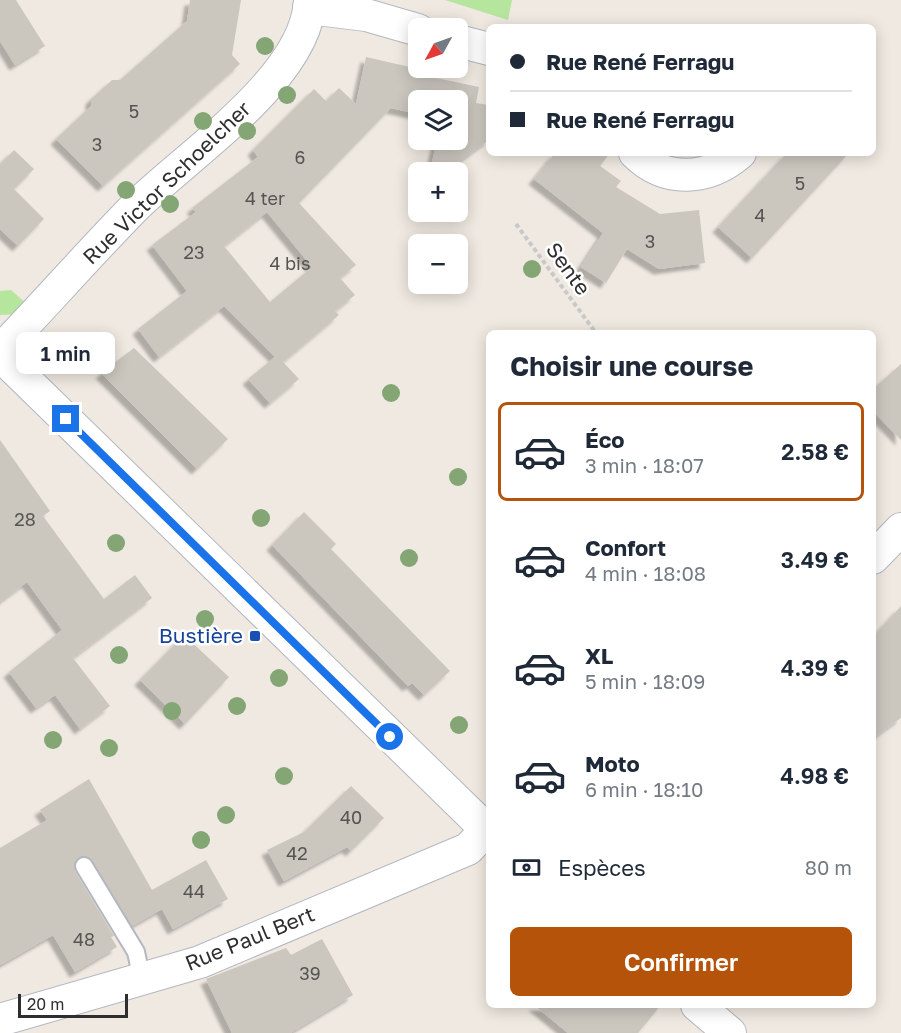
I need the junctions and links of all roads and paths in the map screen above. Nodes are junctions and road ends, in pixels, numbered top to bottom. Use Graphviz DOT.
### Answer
graph roads {
  1 [pos="309,4"];
  2 [pos="408,27"];
  3 [pos="468,43"];
  4 [pos="486,48"];
  5 [pos="638,156"];
  6 [pos="736,156"];
  7 [pos="516,224"];
  8 [pos="594,330"];
  9 [pos="4,367"];
  10 [pos="901,529"];
  11 [pos="876,555"];
  12 [pos="486,829"];
  13 [pos="486,833"];
  14 [pos="84,866"];
  15 [pos="142,980"];
  16 [pos="701,1008"];
  17 [pos="0,1020"];
  18 [pos="730,1033"];
  1 -- 2 [label="street"];
  1 -- 9 [label="street, Rue Victor Schoelcher"];
  3 -- 4 [label="street"];
  5 -- 6 [label="street"];
  7 -- 8 [label="path, Sente"];
  9 -- 12 [label="street"];
  10 -- 11 [label="street"];
  13 -- 15 [label="street, Rue Paul Bert"];
  14 -- 15 [label="lane"];
  15 -- 17 [label="street, Rue Paul Bert"];
  16 -- 18 [label="street"];
}
